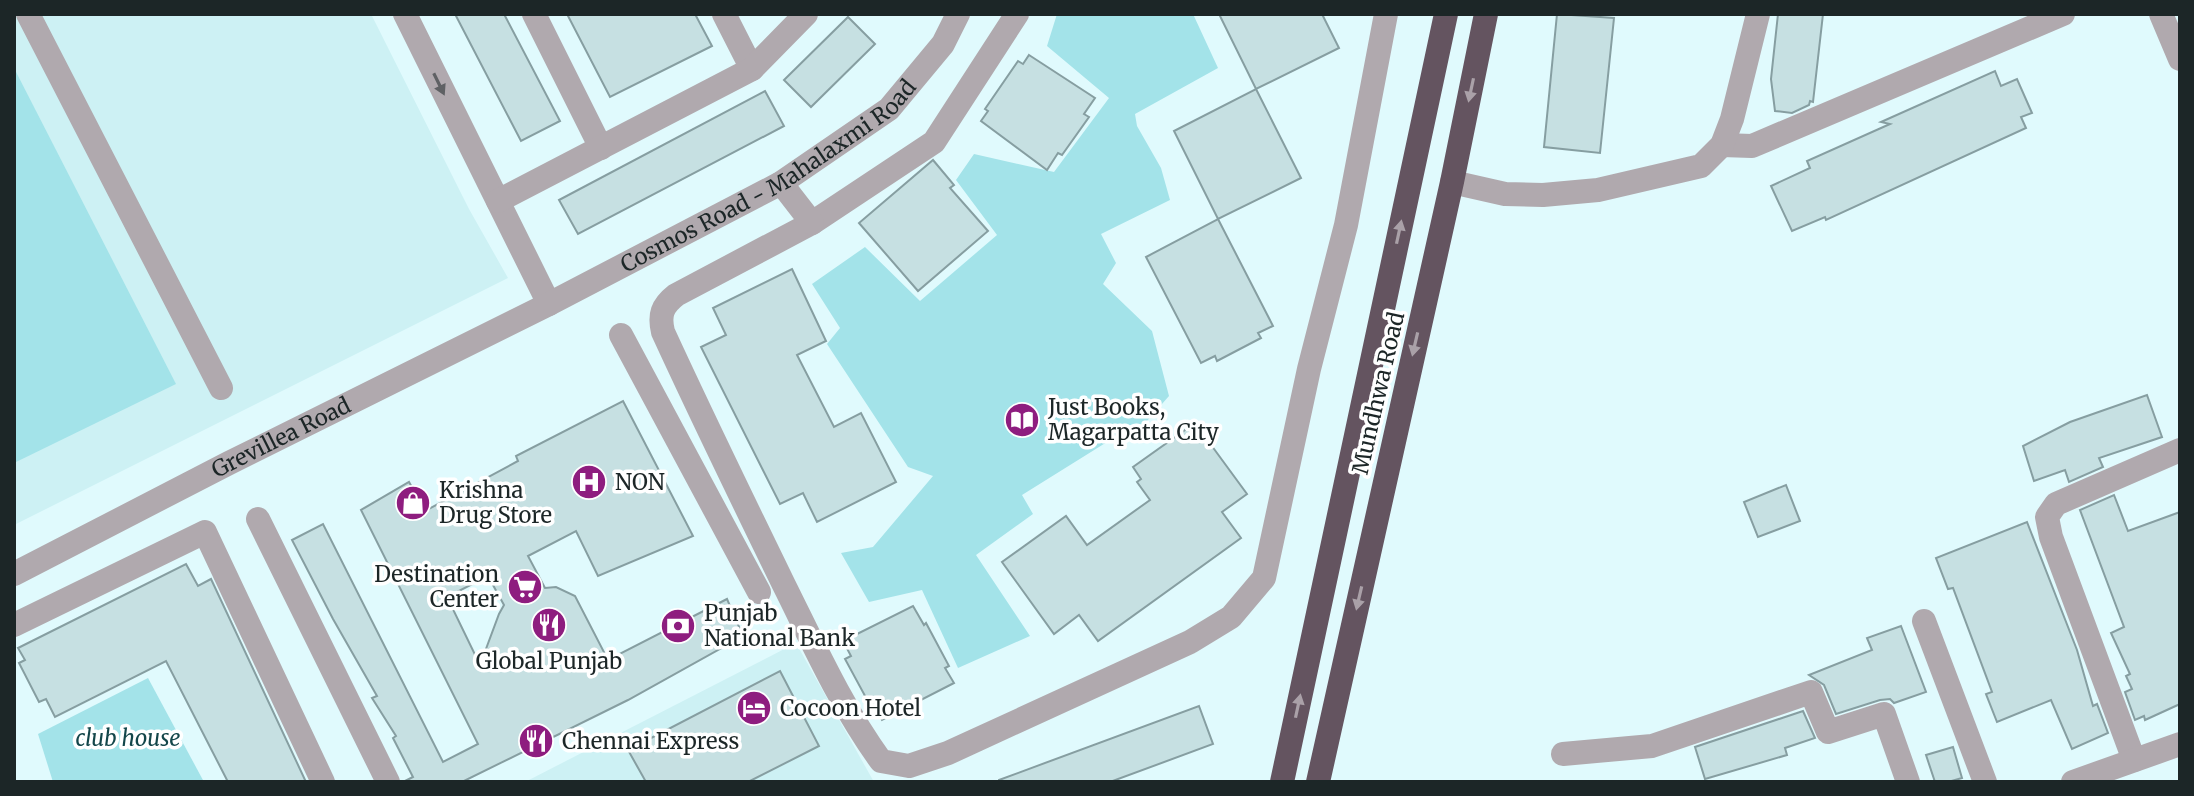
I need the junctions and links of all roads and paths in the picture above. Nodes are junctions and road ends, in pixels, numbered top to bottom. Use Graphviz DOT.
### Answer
graph roads {
  1 [pos="28,14"];
  2 [pos="405,14"];
  3 [pos="534,14"];
  4 [pos="724,14"];
  5 [pos="806,14"];
  6 [pos="958,14"];
  7 [pos="1017,14"];
  8 [pos="1386,14"];
  9 [pos="1446,14"];
  10 [pos="1486,14"];
  11 [pos="1758,14"];
  12 [pos="2063,14"];
  13 [pos="2161,14"];
  14 [pos="2180,59"];
  15 [pos="752,69"];
  16 [pos="1722,145"];
  17 [pos="601,148"];
  18 [pos="1452,182"];
  19 [pos="781,183"];
  20 [pos="498,201"];
  21 [pos="812,223"];
  22 [pos="549,304"];
  23 [pos="621,335"];
  24 [pos="221,388"];
  25 [pos="2179,455"];
  26 [pos="258,519"];
  27 [pos="14,574"];
  28 [pos="759,592"];
  29 [pos="1924,621"];
  30 [pos="14,625"];
  31 [pos="2180,744"];
  32 [pos="1563,754"];
  33 [pos="2134,760"];
  34 [pos="323,782"];
  35 [pos="388,782"];
  36 [pos="1282,782"];
  37 [pos="1318,782"];
  38 [pos="1908,782"];
  39 [pos="1985,782"];
  40 [pos="2073,782"];
  1 -- 24 [label="street"];
  2 -- 20 [label="street, one-way"];
  3 -- 17 [label="street"];
  4 -- 15 [label="street"];
  5 -- 15 [label="street"];
  6 -- 19 [label="street, Cosmos Road - Mahalaxmi Road"];
  7 -- 21 [label="street"];
  8 -- 21 [label="street"];
  36 -- 9 [label="highway, Mundhwa Road, one-way"];
  10 -- 18 [label="highway, Mundhwa Road, one-way"];
  11 -- 16 [label="street"];
  12 -- 16 [label="street"];
  13 -- 14 [label="street"];
  15 -- 17 [label="street"];
  16 -- 18 [label="street"];
  17 -- 20 [label="street"];
  18 -- 37 [label="highway, Mundhwa Road, one-way"];
  19 -- 21 [label="street"];
  19 -- 22 [label="street, Cosmos Road - Mahalaxmi Road"];
  20 -- 22 [label="street"];
  22 -- 27 [label="street, Grevillea Road"];
  23 -- 28 [label="street"];
  25 -- 33 [label="street"];
  26 -- 35 [label="street"];
  29 -- 39 [label="street"];
  30 -- 34 [label="street"];
  31 -- 33 [label="street"];
  32 -- 38 [label="street"];
  33 -- 40 [label="street"];
}
